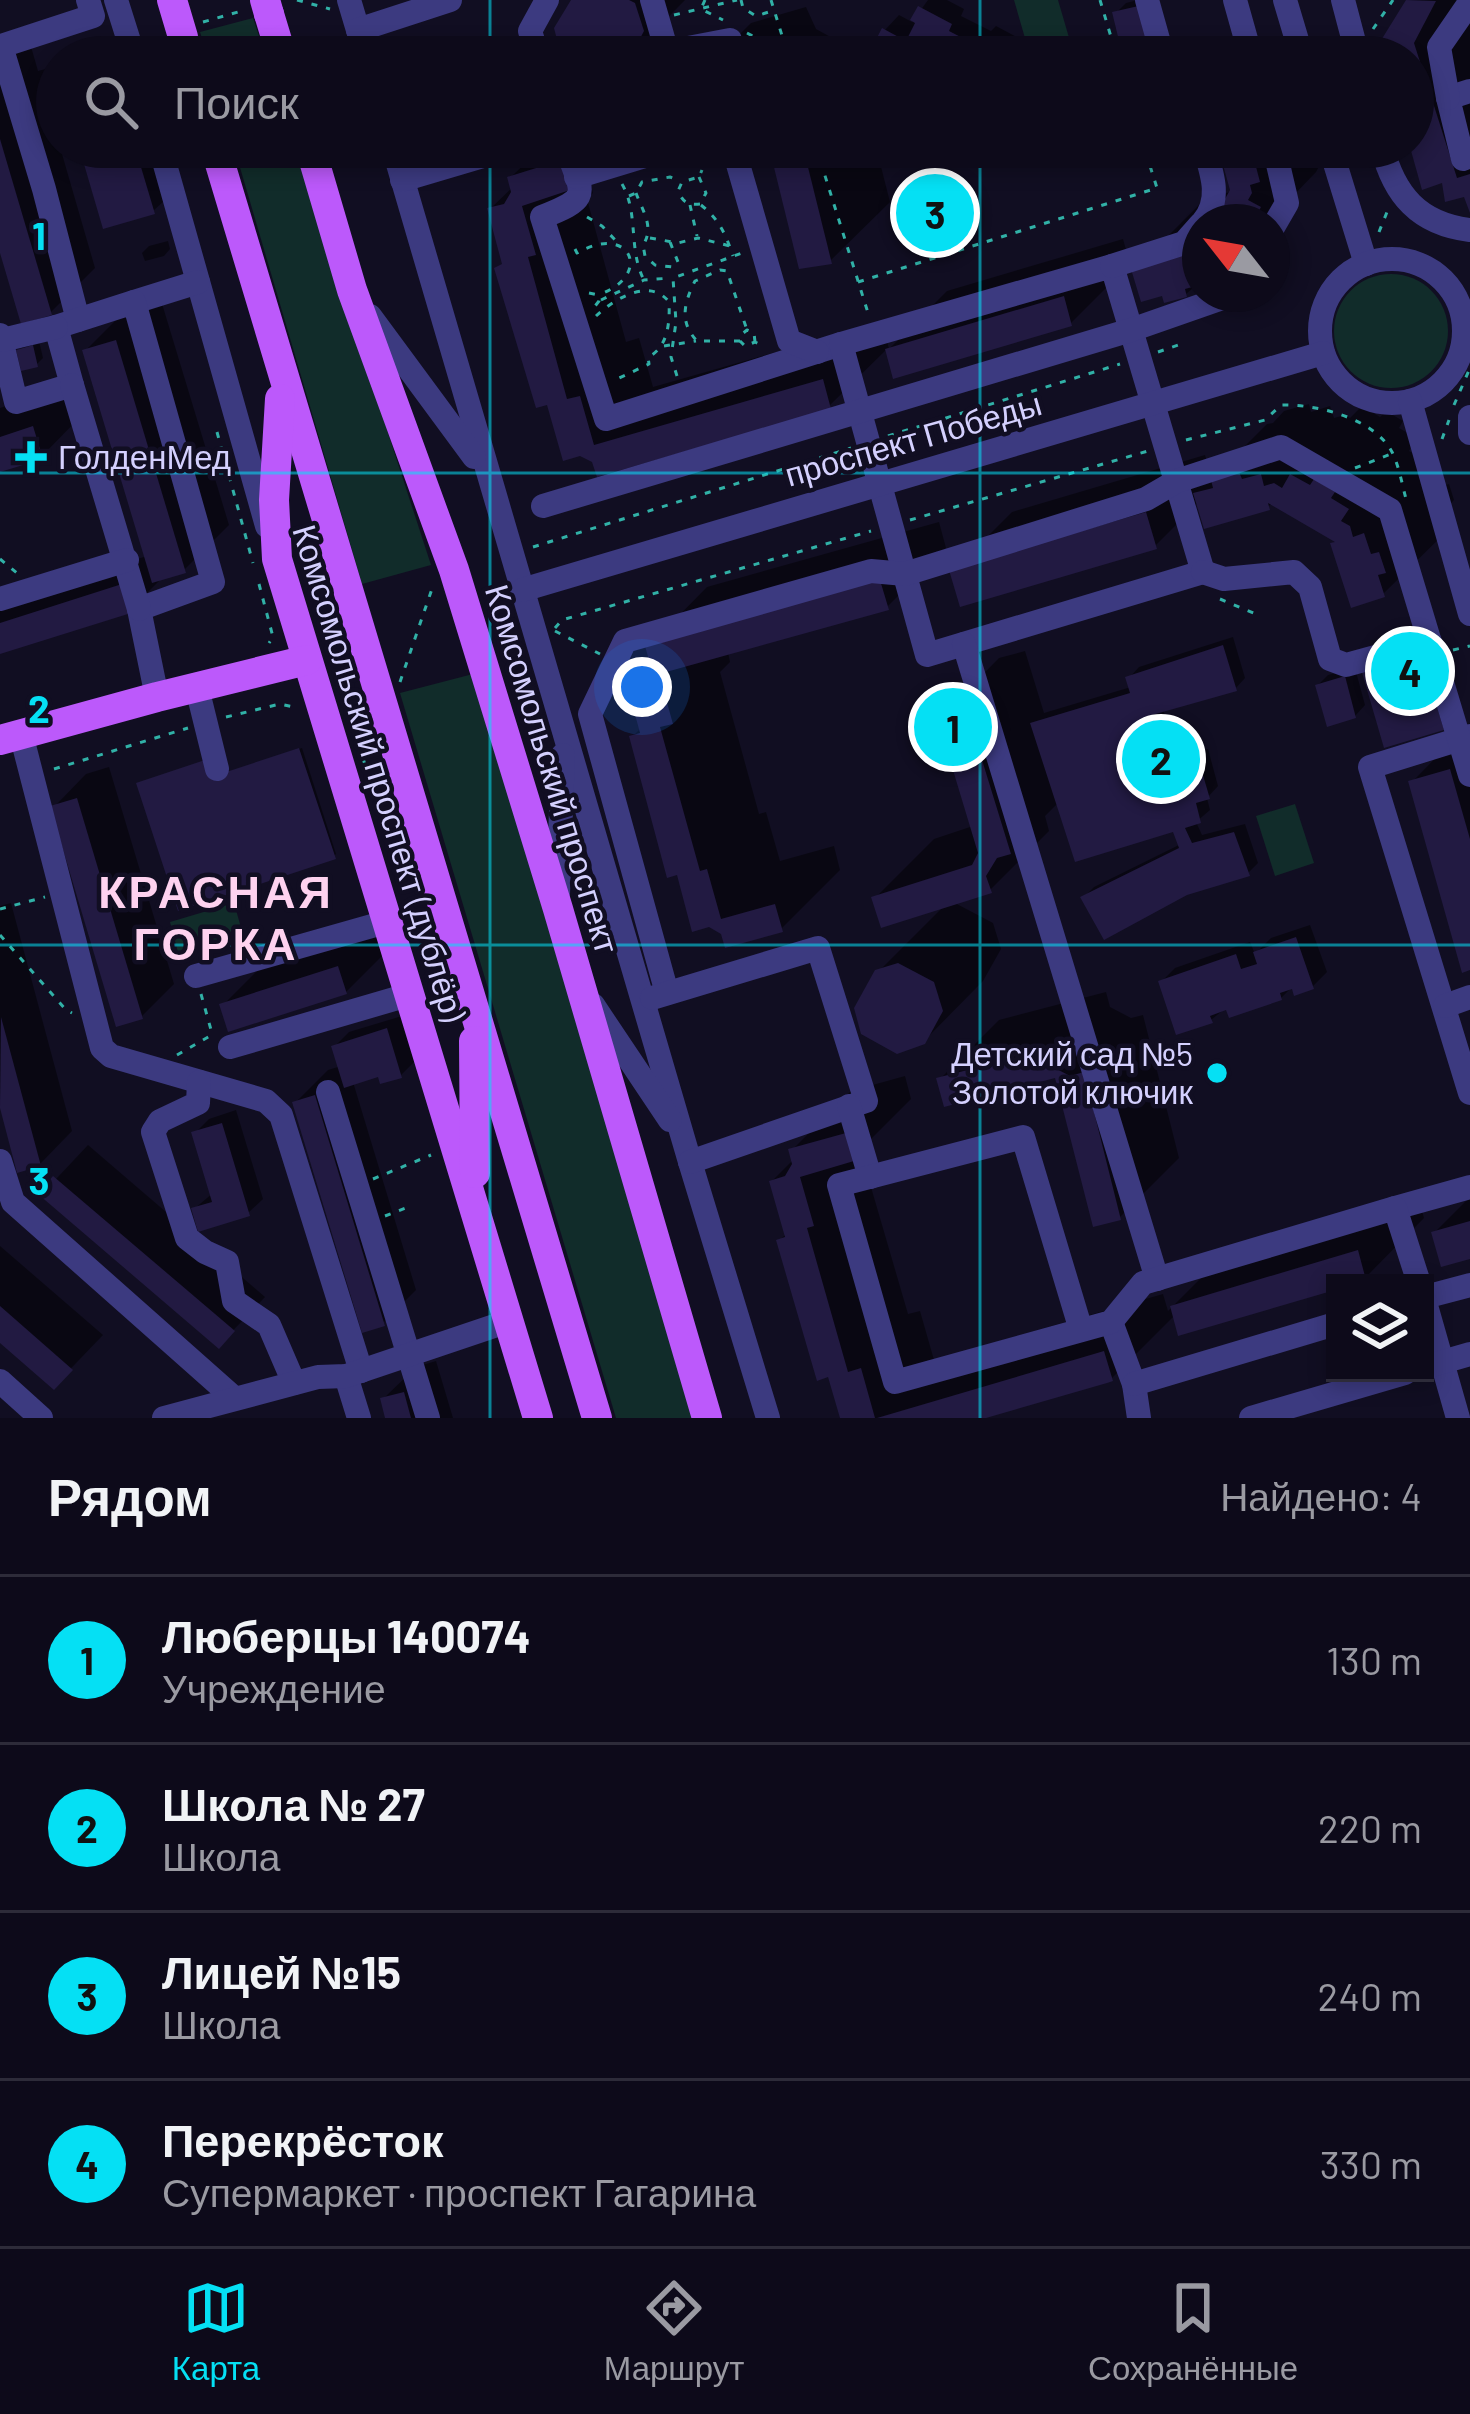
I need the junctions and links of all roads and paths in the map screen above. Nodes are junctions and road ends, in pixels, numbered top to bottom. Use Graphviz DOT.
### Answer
graph roads {
  1 [pos="172,0"];
  2 [pos="450,0"];
  3 [pos="518,0"];
  4 [pos="547,0"];
  5 [pos="705,0"];
  6 [pos="739,0"];
  7 [pos="771,0"];
  8 [pos="1100,0"];
  9 [pos="1147,0"];
  10 [pos="1235,0"];
  11 [pos="1285,0"];
  12 [pos="1343,0"];
  13 [pos="1393,0"];
  14 [pos="1470,2"];
  15 [pos="340,4"];
  16 [pos="273,5"];
  17 [pos="90,8"];
  18 [pos="701,8"];
  19 [pos="655,9"];
  20 [pos="774,10"];
  21 [pos="120,12"];
  22 [pos="1373,29"];
  23 [pos="358,30"];
  24 [pos="530,31"];
  25 [pos="190,36"];
  26 [pos="198,36"];
  27 [pos="278,36"];
  28 [pos="360,36"];
  29 [pos="532,36"];
  30 [pos="782,36"];
  31 [pos="1111,36"];
  32 [pos="1157,36"];
  33 [pos="1245,36"];
  34 [pos="1296,36"];
  35 [pos="1352,36"];
  36 [pos="0,46"];
  37 [pos="1459,94"];
  38 [pos="1470,156"];
  39 [pos="36,162"];
  40 [pos="38,168"];
  41 [pos="166,168"];
  42 [pos="221,168"];
  43 [pos="316,168"];
  44 [pos="399,168"];
  45 [pos="443,168"];
  46 [pos="573,168"];
  47 [pos="605,168"];
  48 [pos="613,168"];
  49 [pos="740,168"];
  50 [pos="823,168"];
  51 [pos="1150,168"];
  52 [pos="1210,168"];
  53 [pos="1279,168"];
  54 [pos="1337,168"];
  55 [pos="1387,168"];
  56 [pos="576,177"];
  57 [pos="402,180"];
  58 [pos="682,182"];
  59 [pos="636,193"];
  60 [pos="629,196"];
  61 [pos="574,204"];
  62 [pos="700,204"];
  63 [pos="1212,204"];
  64 [pos="1286,204"];
  65 [pos="690,205"];
  66 [pos="1470,230"];
  67 [pos="648,237"];
  68 [pos="698,238"];
  69 [pos="670,242"];
  70 [pos="618,243"];
  71 [pos="1182,244"];
  72 [pos="762,245"];
  73 [pos="730,246"];
  74 [pos="567,248"];
  75 [pos="733,256"];
  76 [pos="1366,263"];
  77 [pos="1112,266"];
  78 [pos="629,272"];
  79 [pos="673,278"];
  80 [pos="644,280"];
  81 [pos="199,282"];
  82 [pos="858,282"];
  83 [pos="352,290"];
  84 [pos="584,290"];
  85 [pos="598,298"];
  86 [pos="134,302"];
  87 [pos="1466,308"];
  88 [pos="1182,312"];
  89 [pos="583,319"];
  90 [pos="67,323"];
  91 [pos="747,330"];
  92 [pos="1131,330"];
  93 [pos="874,334"];
  94 [pos="1,338"];
  95 [pos="740,340"];
  96 [pos="697,341"];
  97 [pos="755,342"];
  98 [pos="672,345"];
  99 [pos="663,346"];
  100 [pos="818,352"];
  101 [pos="1323,353"];
  102 [pos="279,363"];
  103 [pos="1470,368"];
  104 [pos="72,386"];
  105 [pos="684,395"];
  106 [pos="600,400"];
  107 [pos="1410,401"];
  108 [pos="1154,403"];
  109 [pos="8,404"];
  110 [pos="860,412"];
  111 [pos="1470,417"];
  112 [pos="217,432"];
  113 [pos="1470,433"];
  114 [pos="1441,441"];
  115 [pos="1393,454"];
  116 [pos="1333,477"];
  117 [pos="1177,482"];
  118 [pos="879,483"];
  119 [pos="491,484"];
  120 [pos="543,506"];
  121 [pos="296,527"];
  122 [pos="127,560"];
  123 [pos="277,560"];
  124 [pos="1203,572"];
  125 [pos="904,574"];
  126 [pos="436,575"];
  127 [pos="522,590"];
  128 [pos="0,599"];
  129 [pos="139,609"];
  130 [pos="1470,610"];
  131 [pos="553,630"];
  132 [pos="268,644"];
  133 [pos="964,644"];
  134 [pos="1441,646"];
  135 [pos="1470,646"];
  136 [pos="307,661"];
  137 [pos="615,662"];
  138 [pos="399,683"];
  139 [pos="197,688"];
  140 [pos="157,697"];
  141 [pos="346,697"];
  142 [pos="260,707"];
  143 [pos="205,723"];
  144 [pos="564,732"];
  145 [pos="10,737"];
  146 [pos="1465,737"];
  147 [pos="217,769"];
  148 [pos="1470,775"];
  149 [pos="31,776"];
  150 [pos="61,892"];
  151 [pos="0,909"];
  152 [pos="558,909"];
  153 [pos="386,922"];
  154 [pos="0,935"];
  155 [pos="196,976"];
  156 [pos="581,988"];
  157 [pos="408,995"];
  158 [pos="655,997"];
  159 [pos="1470,997"];
  160 [pos="1445,1006"];
  161 [pos="474,1009"];
  162 [pos="94,1024"];
  163 [pos="230,1047"];
  164 [pos="154,1068"];
  165 [pos="199,1082"];
  166 [pos="328,1091"];
  167 [pos="1470,1093"];
  168 [pos="849,1106"];
  169 [pos="443,1149"];
  170 [pos="687,1152"];
  171 [pos="0,1161"];
  172 [pos="870,1177"];
  173 [pos="357,1186"];
  174 [pos="1470,1186"];
  175 [pos="411,1206"];
  176 [pos="1395,1208"];
  177 [pos="478,1221"];
  178 [pos="368,1222"];
  179 [pos="1416,1274"];
  180 [pos="1157,1279"];
  181 [pos="1470,1285"];
  182 [pos="1434,1296"];
  183 [pos="509,1321"];
  184 [pos="1111,1322"];
  185 [pos="1326,1327"];
  186 [pos="1082,1330"];
  187 [pos="1470,1354"];
  188 [pos="409,1355"];
  189 [pos="1434,1364"];
  190 [pos="353,1374"];
  191 [pos="0,1382"];
  192 [pos="1374,1382"];
  193 [pos="295,1383"];
  194 [pos="1134,1384"];
  195 [pos="234,1398"];
  196 [pos="41,1418"];
  197 [pos="164,1418"];
  198 [pos="359,1418"];
  199 [pos="428,1418"];
  200 [pos="538,1418"];
  201 [pos="597,1418"];
  202 [pos="707,1418"];
  203 [pos="768,1418"];
  204 [pos="1139,1418"];
  205 [pos="1251,1418"];
  206 [pos="1458,1418"];
  1 -- 25 [label="main road, bridge"];
  2 -- 23 [label="street"];
  3 -- 24 [label="street"];
  4 -- 24 [label="street"];
  5 -- 18 [label="path"];
  6 -- 18 [label="path"];
  6 -- 20 [label="path"];
  7 -- 20 [label="path"];
  8 -- 31 [label="path"];
  9 -- 32 [label="street"];
  10 -- 33 [label="street"];
  11 -- 34 [label="street"];
  12 -- 35 [label="street"];
  13 -- 22 [label="path"];
  14 -- 37 [label="street"];
  15 -- 16 [label="path"];
  15 -- 23 [label="street"];
  16 -- 26 [label="path"];
  16 -- 27 [label="main road"];
  17 -- 21 [label="street"];
  17 -- 36 [label="street"];
  18 -- 19 [label="path"];
  20 -- 30 [label="path"];
  23 -- 28 [label="street"];
  24 -- 29 [label="street"];
  36 -- 39 [label="street"];
  37 -- 38 [label="street"];
  40 -- 90 [label="street"];
  41 -- 81 [label="street, Комсомольский проспект (дублёр)"];
  42 -- 102 [label="main road"];
  43 -- 83 [label="main road, Комсомольский проспект"];
  44 -- 57 [label="street"];
  45 -- 57 [label="street"];
  46 -- 56 [label="street"];
  47 -- 56 [label="street"];
  48 -- 60 [label="path"];
  49 -- 72 [label="street"];
  50 -- 82 [label="path"];
  51 -- 82 [label="path"];
  52 -- 63 [label="street"];
  53 -- 64 [label="street"];
  54 -- 76 [label="street"];
  55 -- 66 [label="street"];
  56 -- 61 [label="street"];
  57 -- 119 [label="street"];
  58 -- 59 [label="path"];
  58 -- 62 [label="path"];
  58 -- 65 [label="path"];
  59 -- 60 [label="path"];
  59 -- 67 [label="path"];
  60 -- 80 [label="path"];
  61 -- 70 [label="path"];
  61 -- 89 [label="street"];
  62 -- 65 [label="path"];
  62 -- 73 [label="path"];
  65 -- 68 [label="path"];
  67 -- 69 [label="path"];
  67 -- 69 [label="path"];
  68 -- 69 [label="path"];
  68 -- 73 [label="path"];
  70 -- 74 [label="path"];
  70 -- 78 [label="path"];
  71 -- 77 [label="street"];
  72 -- 75 [label="path"];
  72 -- 100 [label="street"];
  73 -- 75 [label="path"];
  75 -- 79 [label="path"];
  76 -- 87 [label="street"];
  76 -- 101 [label="street"];
  77 -- 92 [label="street"];
  77 -- 93 [label="street"];
  78 -- 80 [label="path"];
  78 -- 85 [label="path"];
  79 -- 80 [label="path"];
  79 -- 98 [label="path"];
  80 -- 85 [label="path"];
  81 -- 86 [label="street"];
  81 -- 123 [label="street, Комсомольский проспект (дублёр)"];
  82 -- 93 [label="path"];
  83 -- 119 [label="street"];
  83 -- 152 [label="main road, Комсомольский проспект"];
  84 -- 85 [label="path"];
  85 -- 89 [label="path"];
  86 -- 90 [label="street"];
  86 -- 129 [label="street"];
  87 -- 107 [label="street"];
  88 -- 92 [label="street"];
  89 -- 99 [label="path"];
  89 -- 106 [label="street"];
  90 -- 94 [label="street"];
  90 -- 104 [label="street"];
  91 -- 95 [label="path"];
  91 -- 96 [label="path"];
  91 -- 97 [label="path"];
  92 -- 108 [label="street"];
  92 -- 110 [label="street"];
  93 -- 100 [label="street"];
  94 -- 109 [label="street"];
  95 -- 96 [label="path"];
  95 -- 97 [label="path"];
  96 -- 98 [label="path"];
  97 -- 100 [label="path"];
  98 -- 99 [label="path"];
  98 -- 105 [label="path"];
  99 -- 106 [label="path"];
  100 -- 105 [label="street"];
  100 -- 110 [label="street"];
  101 -- 107 [label="street"];
  101 -- 108 [label="street, проспект Победы"];
  102 -- 123 [label="main road"];
  102 -- 161 [label="main road"];
  103 -- 114 [label="path"];
  104 -- 109 [label="street"];
  104 -- 122 [label="street"];
  105 -- 106 [label="street"];
  107 -- 130 [label="street"];
  108 -- 117 [label="street"];
  108 -- 118 [label="street, проспект Победы"];
  110 -- 118 [label="street"];
  110 -- 120 [label="street"];
  111 -- 113 [label="street"];
  112 -- 132 [label="path"];
  115 -- 116 [label="path"];
  116 -- 117 [label="street"];
  116 -- 134 [label="street"];
  117 -- 124 [label="street"];
  117 -- 125 [label="street"];
  118 -- 125 [label="street"];
  118 -- 127 [label="street, проспект Победы"];
  119 -- 127 [label="street"];
  121 -- 141 [label="path"];
  122 -- 128 [label="street"];
  122 -- 129 [label="street"];
  123 -- 136 [label="main road, Комсомольский проспект (дублёр)"];
  124 -- 133 [label="street"];
  124 -- 134 [label="street"];
  125 -- 133 [label="street"];
  125 -- 137 [label="street"];
  126 -- 138 [label="path"];
  127 -- 144 [label="street"];
  129 -- 140 [label="street"];
  131 -- 137 [label="path"];
  133 -- 180 [label="street"];
  134 -- 135 [label="path"];
  134 -- 146 [label="street"];
  136 -- 139 [label="main road"];
  136 -- 153 [label="main road, Комсомольский проспект (дублёр)"];
  137 -- 158 [label="street"];
  139 -- 140 [label="main road"];
  139 -- 143 [label="street"];
  140 -- 145 [label="main road"];
  142 -- 143 [label="path"];
  143 -- 147 [label="street"];
  143 -- 149 [label="path"];
  144 -- 152 [label="street"];
  144 -- 158 [label="street"];
  145 -- 149 [label="street"];
  146 -- 148 [label="street"];
  146 -- 160 [label="street"];
  149 -- 150 [label="street"];
  150 -- 151 [label="path"];
  150 -- 162 [label="street"];
  152 -- 156 [label="main road, Комсомольский проспект"];
  153 -- 155 [label="street"];
  153 -- 157 [label="main road, Комсомольский проспект (дублёр)"];
  154 -- 162 [label="path"];
  155 -- 164 [label="path"];
  156 -- 170 [label="street"];
  156 -- 202 [label="main road, Комсомольский проспект"];
  157 -- 163 [label="street"];
  157 -- 177 [label="main road, Комсомольский проспект (дублёр)"];
  158 -- 168 [label="street"];
  158 -- 170 [label="street"];
  159 -- 160 [label="street"];
  160 -- 167 [label="street"];
  161 -- 177 [label="main road"];
  161 -- 201 [label="main road"];
  162 -- 164 [label="street"];
  164 -- 165 [label="street"];
  165 -- 190 [label="street"];
  165 -- 193 [label="street"];
  166 -- 173 [label="street"];
  168 -- 170 [label="street"];
  168 -- 172 [label="street"];
  169 -- 173 [label="path"];
  170 -- 203 [label="street"];
  171 -- 195 [label="street"];
  172 -- 186 [label="street"];
  172 -- 186 [label="street"];
  173 -- 178 [label="street"];
  174 -- 176 [label="street"];
  175 -- 178 [label="path"];
  176 -- 179 [label="street"];
  176 -- 180 [label="street"];
  177 -- 183 [label="main road, Комсомольский проспект (дублёр)"];
  178 -- 188 [label="street"];
  180 -- 184 [label="street"];
  181 -- 182 [label="street"];
  183 -- 188 [label="street"];
  183 -- 200 [label="main road, Комсомольский проспект (дублёр)"];
  184 -- 186 [label="street"];
  184 -- 194 [label="street"];
  185 -- 194 [label="street"];
  187 -- 189 [label="street"];
  188 -- 190 [label="street"];
  188 -- 199 [label="street"];
  189 -- 206 [label="street"];
  190 -- 193 [label="street"];
  190 -- 198 [label="street"];
  191 -- 196 [label="street"];
  192 -- 205 [label="street"];
  193 -- 195 [label="street"];
  194 -- 204 [label="street"];
  195 -- 197 [label="street"];
}
